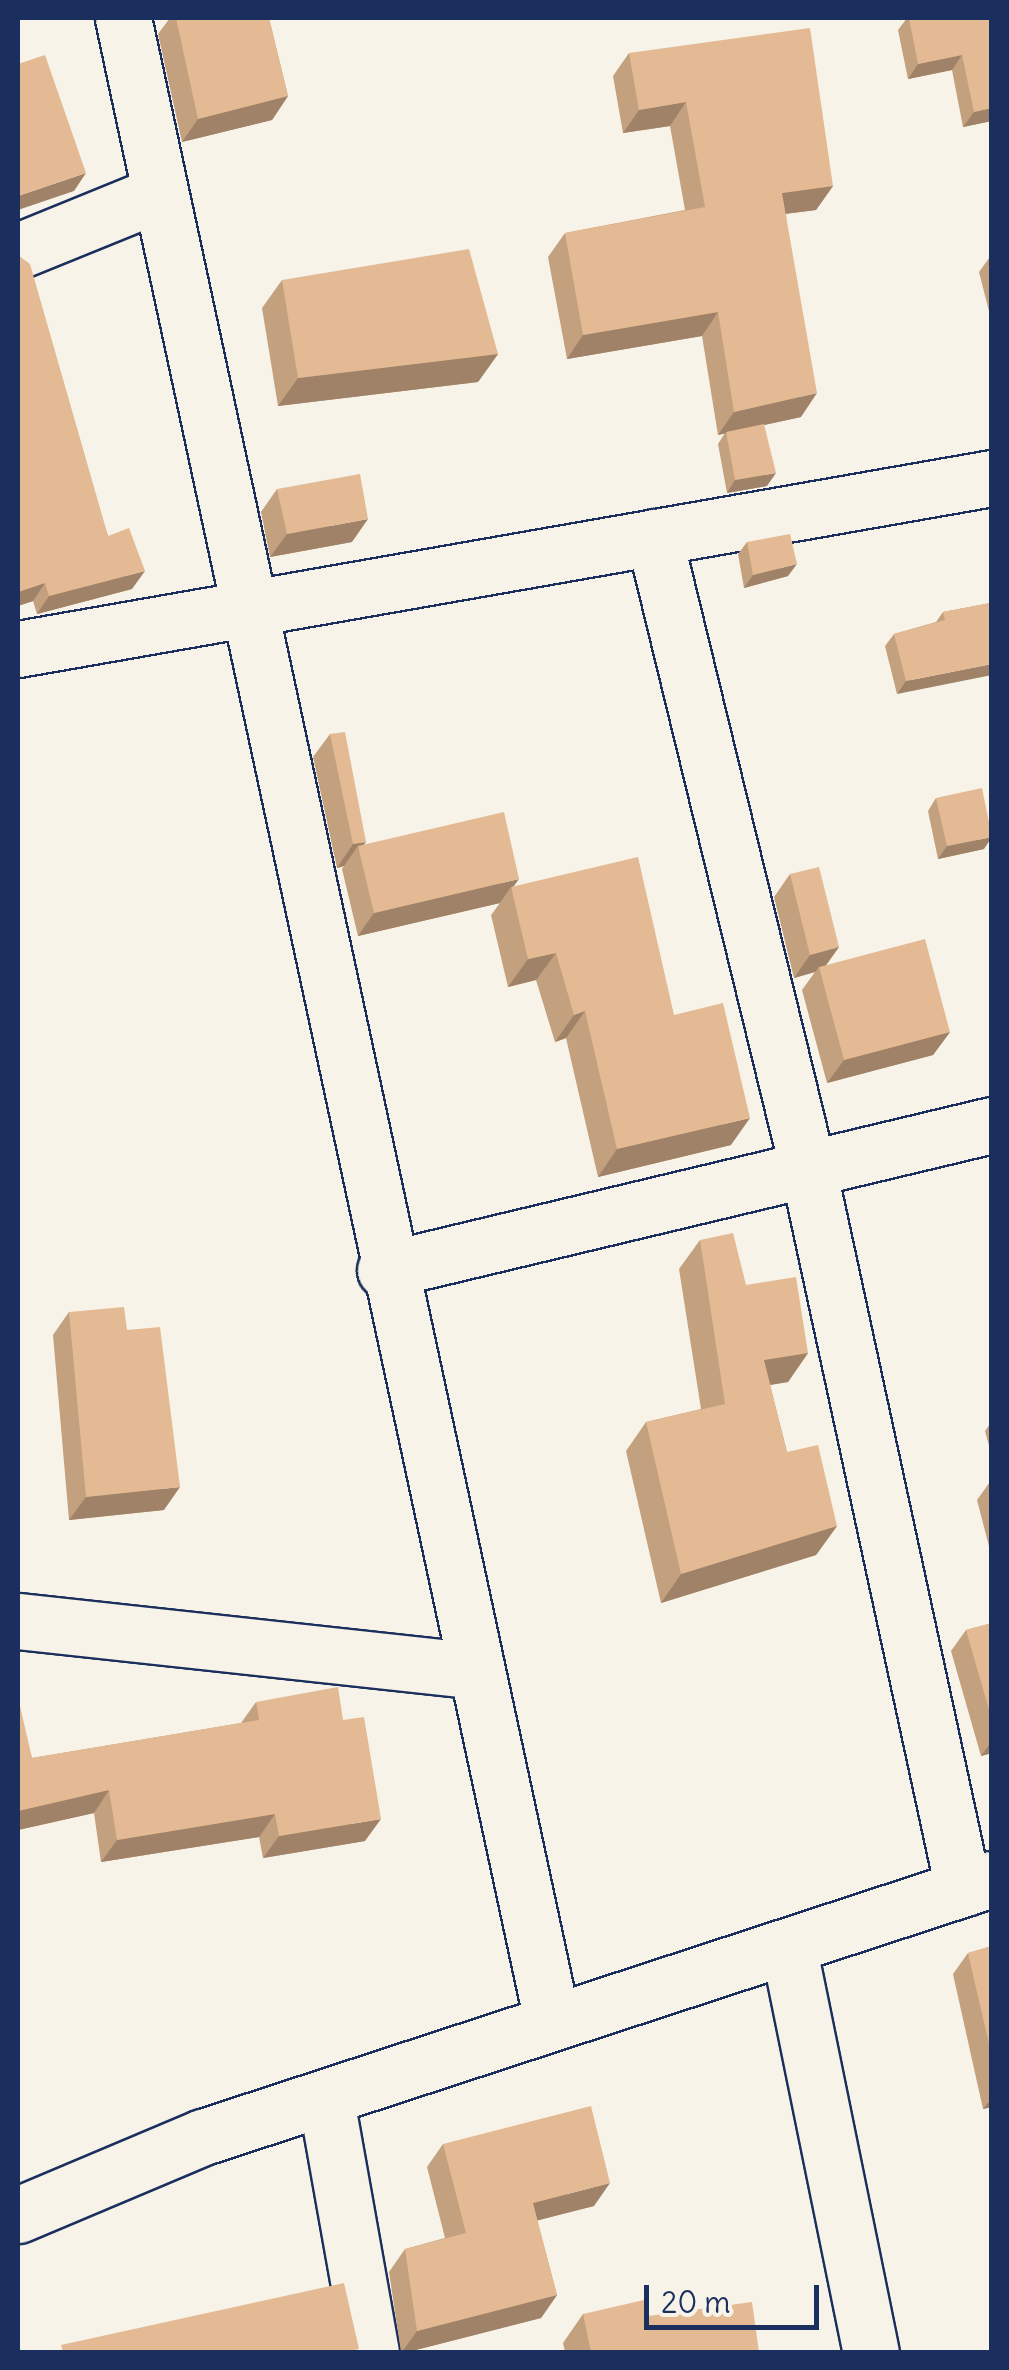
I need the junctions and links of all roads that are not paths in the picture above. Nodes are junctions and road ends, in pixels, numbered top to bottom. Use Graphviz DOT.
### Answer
graph roads {
  1 [pos="124,18"];
  2 [pos="156,195"];
  3 [pos="18,251"];
  4 [pos="992,478"];
  5 [pos="654,537"];
  6 [pos="245,609"];
  7 [pos="18,649"];
  8 [pos="992,1125"];
  9 [pos="808,1169"];
  10 [pos="385,1270"];
  11 [pos="18,1621"];
  12 [pos="470,1670"];
  13 [pos="977,1883"];
  14 [pos="789,1950"];
  15 [pos="552,2021"];
  16 [pos="326,2100"];
  17 [pos="18,2215"];
  18 [pos="371,2352"];
  19 [pos="871,2352"];
  1 -- 2 [label="street"];
  2 -- 3 [label="street"];
  2 -- 6 [label="street"];
  4 -- 5 [label="street"];
  5 -- 6 [label="street"];
  5 -- 9 [label="street"];
  6 -- 7 [label="street"];
  6 -- 10 [label="street"];
  8 -- 9 [label="street"];
  9 -- 10 [label="street"];
  9 -- 13 [label="street"];
  10 -- 12 [label="street"];
  11 -- 12 [label="street"];
  12 -- 15 [label="street"];
  13 -- 14 [label="street"];
  14 -- 15 [label="street"];
  14 -- 19 [label="street"];
  15 -- 16 [label="street"];
  16 -- 17 [label="street"];
  16 -- 18 [label="street"];
}
